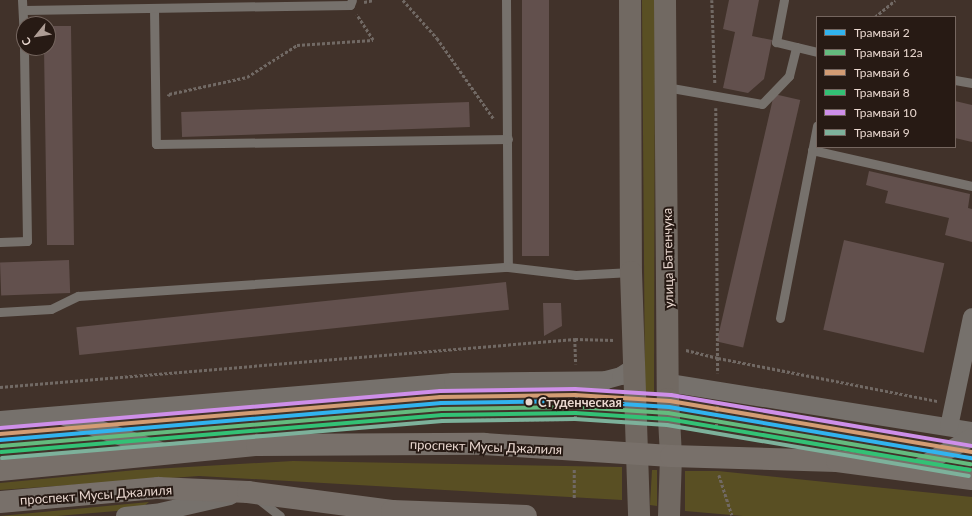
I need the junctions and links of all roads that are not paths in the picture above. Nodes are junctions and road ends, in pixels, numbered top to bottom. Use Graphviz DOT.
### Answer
graph roads {
  1 [pos="22,0"];
  2 [pos="506,0"];
  3 [pos="630,0"];
  4 [pos="666,0"];
  5 [pos="784,0"];
  6 [pos="351,2"];
  7 [pos="154,8"];
  8 [pos="24,10"];
  9 [pos="24,16"];
  10 [pos="796,47"];
  11 [pos="816,52"];
  12 [pos="24,56"];
  13 [pos="956,80"];
  14 [pos="972,83"];
  15 [pos="666,87"];
  16 [pos="816,131"];
  17 [pos="508,139"];
  18 [pos="812,150"];
  19 [pos="972,186"];
  20 [pos="0,242"];
  21 [pos="508,267"];
  22 [pos="631,272"];
  23 [pos="0,312"];
  24 [pos="972,317"];
  25 [pos="780,318"];
  26 [pos="633,368"];
  27 [pos="669,383"];
  28 [pos="53,414"];
  29 [pos="0,420"];
  30 [pos="949,427"];
  31 [pos="972,431"];
  32 [pos="972,438"];
  33 [pos="637,453"];
  34 [pos="170,454"];
  35 [pos="671,456"];
  36 [pos="0,470"];
  37 [pos="912,471"];
  38 [pos="972,479"];
  39 [pos="248,492"];
  40 [pos="0,502"];
  41 [pos="124,516"];
  42 [pos="280,516"];
  43 [pos="526,516"];
  44 [pos="639,516"];
  45 [pos="669,516"];
  1 -- 8 [label="lane"];
  2 -- 17 [label="lane"];
  3 -- 22 [label="main road"];
  4 -- 15 [label="main road, улица Батенчука"];
  5 -- 10 [label="lane"];
  6 -- 7 [label="lane"];
  7 -- 8 [label="lane"];
  7 -- 17 [label="lane"];
  8 -- 9 [label="lane"];
  10 -- 11 [label="lane"];
  10 -- 15 [label="lane"];
  12 -- 20 [label="lane"];
  13 -- 14 [label="lane"];
  15 -- 27 [label="main road, улица Батенчука"];
  16 -- 18 [label="lane"];
  17 -- 21 [label="lane"];
  18 -- 19 [label="lane"];
  18 -- 25 [label="lane"];
  21 -- 22 [label="lane"];
  21 -- 23 [label="lane"];
  22 -- 26 [label="main road"];
  24 -- 30 [label="street"];
  26 -- 28 [label="street"];
  26 -- 33 [label="main road"];
  27 -- 30 [label="street"];
  27 -- 35 [label="main road, улица Батенчука"];
  28 -- 29 [label="street"];
  28 -- 34 [label="street"];
  30 -- 31 [label="street"];
  32 -- 37 [label="street"];
  33 -- 34 [label="main road, проспект Мусы Джалиля"];
  33 -- 35 [label="main road, проспект Мусы Джалиля"];
  33 -- 44 [label="main road"];
  34 -- 36 [label="main road, проспект Мусы Джалиля"];
  35 -- 37 [label="main road, проспект Мусы Джалиля"];
  35 -- 45 [label="main road, улица Батенчука"];
  37 -- 38 [label="main road, проспект Мусы Джалиля"];
  39 -- 40 [label="main road, проспект Мусы Джалиля"];
  39 -- 41 [label="street"];
  39 -- 42 [label="lane"];
  39 -- 43 [label="main road, проспект Мусы Джалиля"];
}
